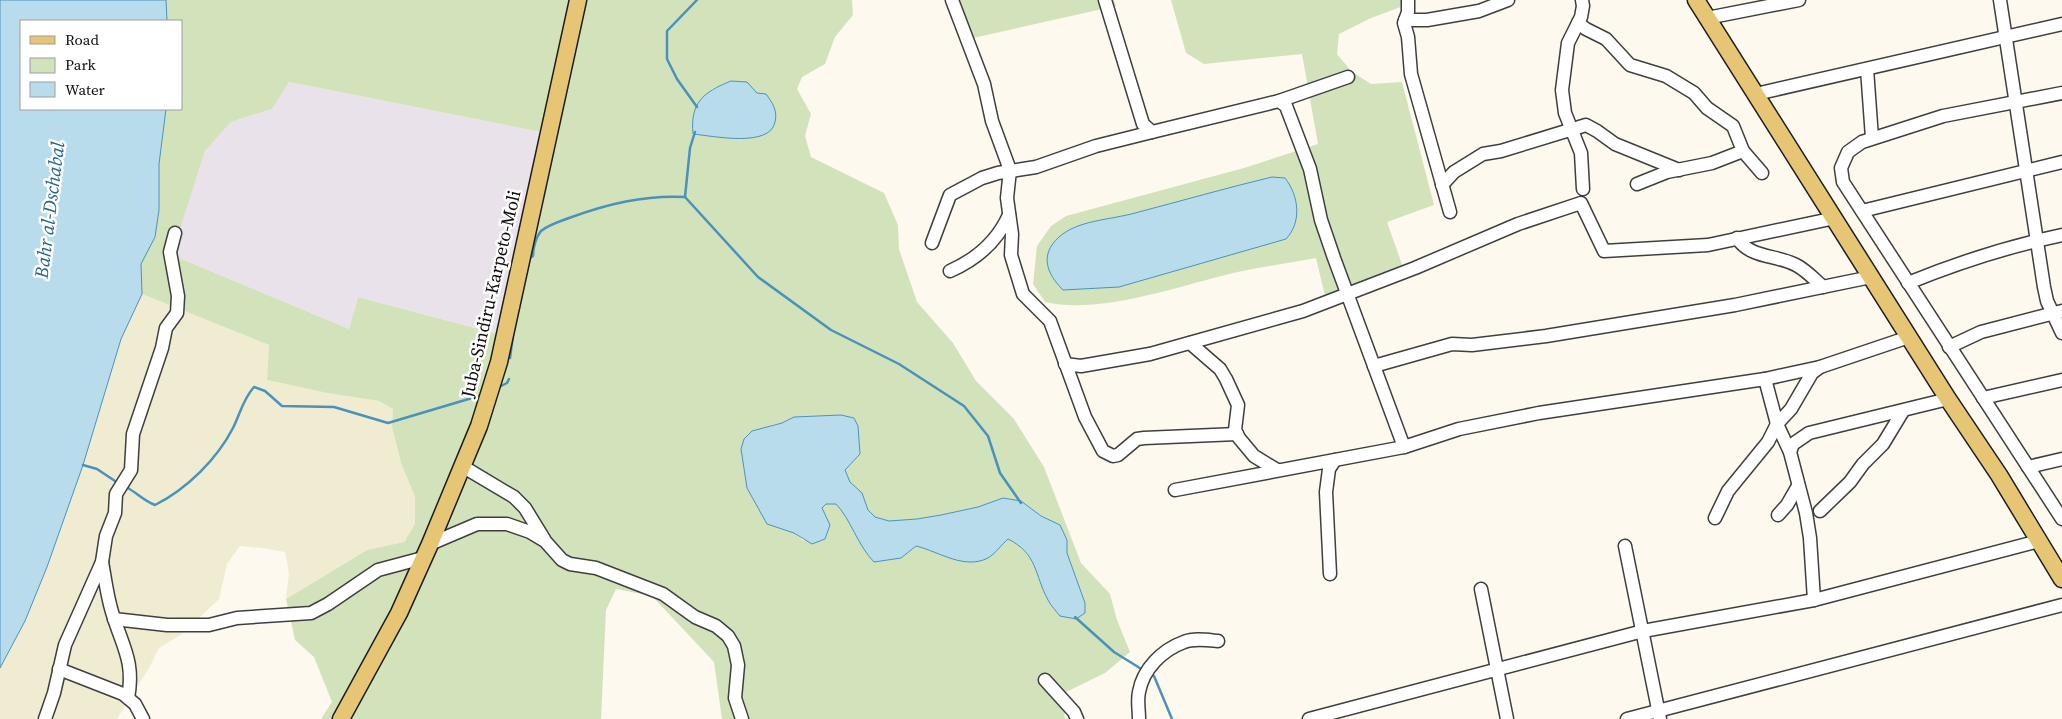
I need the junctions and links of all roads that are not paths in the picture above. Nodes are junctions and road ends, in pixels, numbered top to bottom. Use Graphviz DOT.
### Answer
graph roads {
  1 [pos="578,0"];
  2 [pos="952,0"];
  3 [pos="1105,0"];
  4 [pos="1408,0"];
  5 [pos="1508,0"];
  6 [pos="1582,0"];
  7 [pos="1696,0"];
  8 [pos="1799,0"];
  9 [pos="2000,0"];
  10 [pos="1707,18"];
  11 [pos="1405,20"];
  12 [pos="1578,23"];
  13 [pos="2062,24"];
  14 [pos="2006,37"];
  15 [pos="1867,69"];
  16 [pos="1348,77"];
  17 [pos="2062,93"];
  18 [pos="1756,94"];
  19 [pos="1279,101"];
  20 [pos="2015,102"];
  21 [pos="1572,130"];
  22 [pos="1152,132"];
  23 [pos="1872,138"];
  24 [pos="1743,151"];
  25 [pos="2062,162"];
  26 [pos="1010,170"];
  27 [pos="1679,170"];
  28 [pos="2026,170"];
  29 [pos="1762,173"];
  30 [pos="1637,184"];
  31 [pos="1442,185"];
  32 [pos="1583,189"];
  33 [pos="1862,211"];
  34 [pos="1450,212"];
  35 [pos="1009,215"];
  36 [pos="1835,218"];
  37 [pos="176,233"];
  38 [pos="2062,236"];
  39 [pos="1737,238"];
  40 [pos="2037,241"];
  41 [pos="932,243"];
  42 [pos="950,271"];
  43 [pos="1871,277"];
  44 [pos="1908,283"];
  45 [pos="1823,287"];
  46 [pos="1348,293"];
  47 [pos="2057,312"];
  48 [pos="2062,333"];
  49 [pos="1909,337"];
  50 [pos="1190,343"];
  51 [pos="1949,347"];
  52 [pos="1065,364"];
  53 [pos="1374,366"];
  54 [pos="1820,367"];
  55 [pos="1765,379"];
  56 [pos="2062,380"];
  57 [pos="1983,398"];
  58 [pos="1948,399"];
  59 [pos="1903,411"];
  60 [pos="1777,424"];
  61 [pos="1237,434"];
  62 [pos="1404,447"];
  63 [pos="1788,448"];
  64 [pos="1761,451"];
  65 [pos="2062,459"];
  66 [pos="1335,460"];
  67 [pos="462,466"];
  68 [pos="2028,467"];
  69 [pos="1277,470"];
  70 [pos="1798,486"];
  71 [pos="1175,490"];
  72 [pos="1820,511"];
  73 [pos="1778,515"];
  74 [pos="1714,518"];
  75 [pos="2062,519"];
  76 [pos="545,541"];
  77 [pos="2039,541"];
  78 [pos="1625,546"];
  79 [pos="426,551"];
  80 [pos="102,562"];
  81 [pos="1330,574"];
  82 [pos="2062,579"];
  83 [pos="1481,588"];
  84 [pos="1814,600"];
  85 [pos="2062,605"];
  86 [pos="114,620"];
  87 [pos="1644,631"];
  88 [pos="1218,641"];
  89 [pos="59,669"];
  90 [pos="1497,669"];
  91 [pos="1044,680"];
  92 [pos="128,698"];
  93 [pos="1351,708"];
  94 [pos="1659,714"];
  95 [pos="45,719"];
  96 [pos="143,719"];
  97 [pos="342,719"];
  98 [pos="742,719"];
  99 [pos="1077,719"];
  100 [pos="1139,719"];
  101 [pos="1309,719"];
  102 [pos="1342,719"];
  103 [pos="1507,719"];
  104 [pos="1627,719"];
  1 -- 67 [label="main road, Juba-Sindiru-Karpeto-Moli"];
  2 -- 26 [label="street"];
  3 -- 22 [label="street"];
  4 -- 11 [label="street"];
  5 -- 11 [label="street"];
  6 -- 12 [label="street"];
  7 -- 10 [label="main road"];
  8 -- 10 [label="street"];
  9 -- 14 [label="street"];
  10 -- 18 [label="main road"];
  11 -- 31 [label="street"];
  12 -- 21 [label="street"];
  12 -- 24 [label="street"];
  13 -- 14 [label="street"];
  14 -- 15 [label="street"];
  14 -- 20 [label="street"];
  15 -- 18 [label="street"];
  15 -- 23 [label="street"];
  16 -- 19 [label="street"];
  17 -- 20 [label="street"];
  18 -- 36 [label="main road"];
  19 -- 22 [label="street"];
  19 -- 46 [label="street"];
  20 -- 23 [label="street"];
  20 -- 28 [label="street"];
  21 -- 27 [label="street"];
  21 -- 31 [label="street"];
  21 -- 32 [label="street"];
  22 -- 26 [label="street"];
  23 -- 33 [label="street"];
  24 -- 27 [label="street"];
  24 -- 29 [label="street"];
  25 -- 28 [label="street"];
  26 -- 35 [label="street"];
  26 -- 41 [label="street"];
  27 -- 30 [label="street"];
  28 -- 33 [label="street"];
  28 -- 40 [label="street"];
  31 -- 34 [label="street"];
  33 -- 44 [label="street"];
  35 -- 42 [label="street"];
  35 -- 52 [label="street"];
  36 -- 39 [label="street"];
  36 -- 43 [label="main road"];
  37 -- 80 [label="street"];
  38 -- 40 [label="street"];
  39 -- 45 [label="street"];
  39 -- 46 [label="street"];
  40 -- 44 [label="street"];
  40 -- 47 [label="street"];
  43 -- 45 [label="street"];
  43 -- 49 [label="main road"];
  44 -- 51 [label="street"];
  45 -- 53 [label="street"];
  46 -- 50 [label="street"];
  46 -- 53 [label="street"];
  47 -- 48 [label="street"];
  47 -- 51 [label="street"];
  49 -- 54 [label="street"];
  49 -- 58 [label="main road"];
  50 -- 52 [label="street"];
  50 -- 61 [label="street"];
  51 -- 57 [label="street"];
  52 -- 61 [label="street"];
  53 -- 62 [label="street"];
  54 -- 55 [label="street"];
  54 -- 60 [label="street"];
  55 -- 60 [label="street"];
  55 -- 62 [label="street"];
  56 -- 57 [label="street"];
  57 -- 68 [label="street"];
  58 -- 59 [label="street"];
  58 -- 77 [label="main road"];
  59 -- 63 [label="street"];
  59 -- 72 [label="street"];
  60 -- 63 [label="street"];
  60 -- 64 [label="street"];
  61 -- 69 [label="street"];
  62 -- 66 [label="street"];
  63 -- 64 [label="street"];
  63 -- 70 [label="street"];
  64 -- 74 [label="street"];
  65 -- 68 [label="street"];
  66 -- 69 [label="street"];
  66 -- 81 [label="street"];
  67 -- 76 [label="street"];
  67 -- 79 [label="main road, Juba-Sindiru-Karpeto-Moli"];
  68 -- 75 [label="street"];
  69 -- 71 [label="street"];
  70 -- 73 [label="street"];
  70 -- 84 [label="street"];
  76 -- 79 [label="street"];
  76 -- 98 [label="street"];
  77 -- 82 [label="main road"];
  77 -- 84 [label="street"];
  78 -- 87 [label="street"];
  79 -- 86 [label="street"];
  79 -- 97 [label="main road, Juba-Sindiru-Karpeto-Moli"];
  80 -- 86 [label="street"];
  80 -- 89 [label="street"];
  83 -- 90 [label="street"];
  84 -- 87 [label="street"];
  85 -- 94 [label="street"];
  86 -- 92 [label="street"];
  87 -- 90 [label="street"];
  87 -- 94 [label="street"];
  88 -- 100 [label="street"];
  89 -- 92 [label="street"];
  89 -- 95 [label="street"];
  90 -- 93 [label="street"];
  90 -- 103 [label="street"];
  91 -- 99 [label="street"];
  92 -- 96 [label="street"];
  93 -- 101 [label="street"];
  93 -- 102 [label="street"];
  94 -- 104 [label="street"];
}
